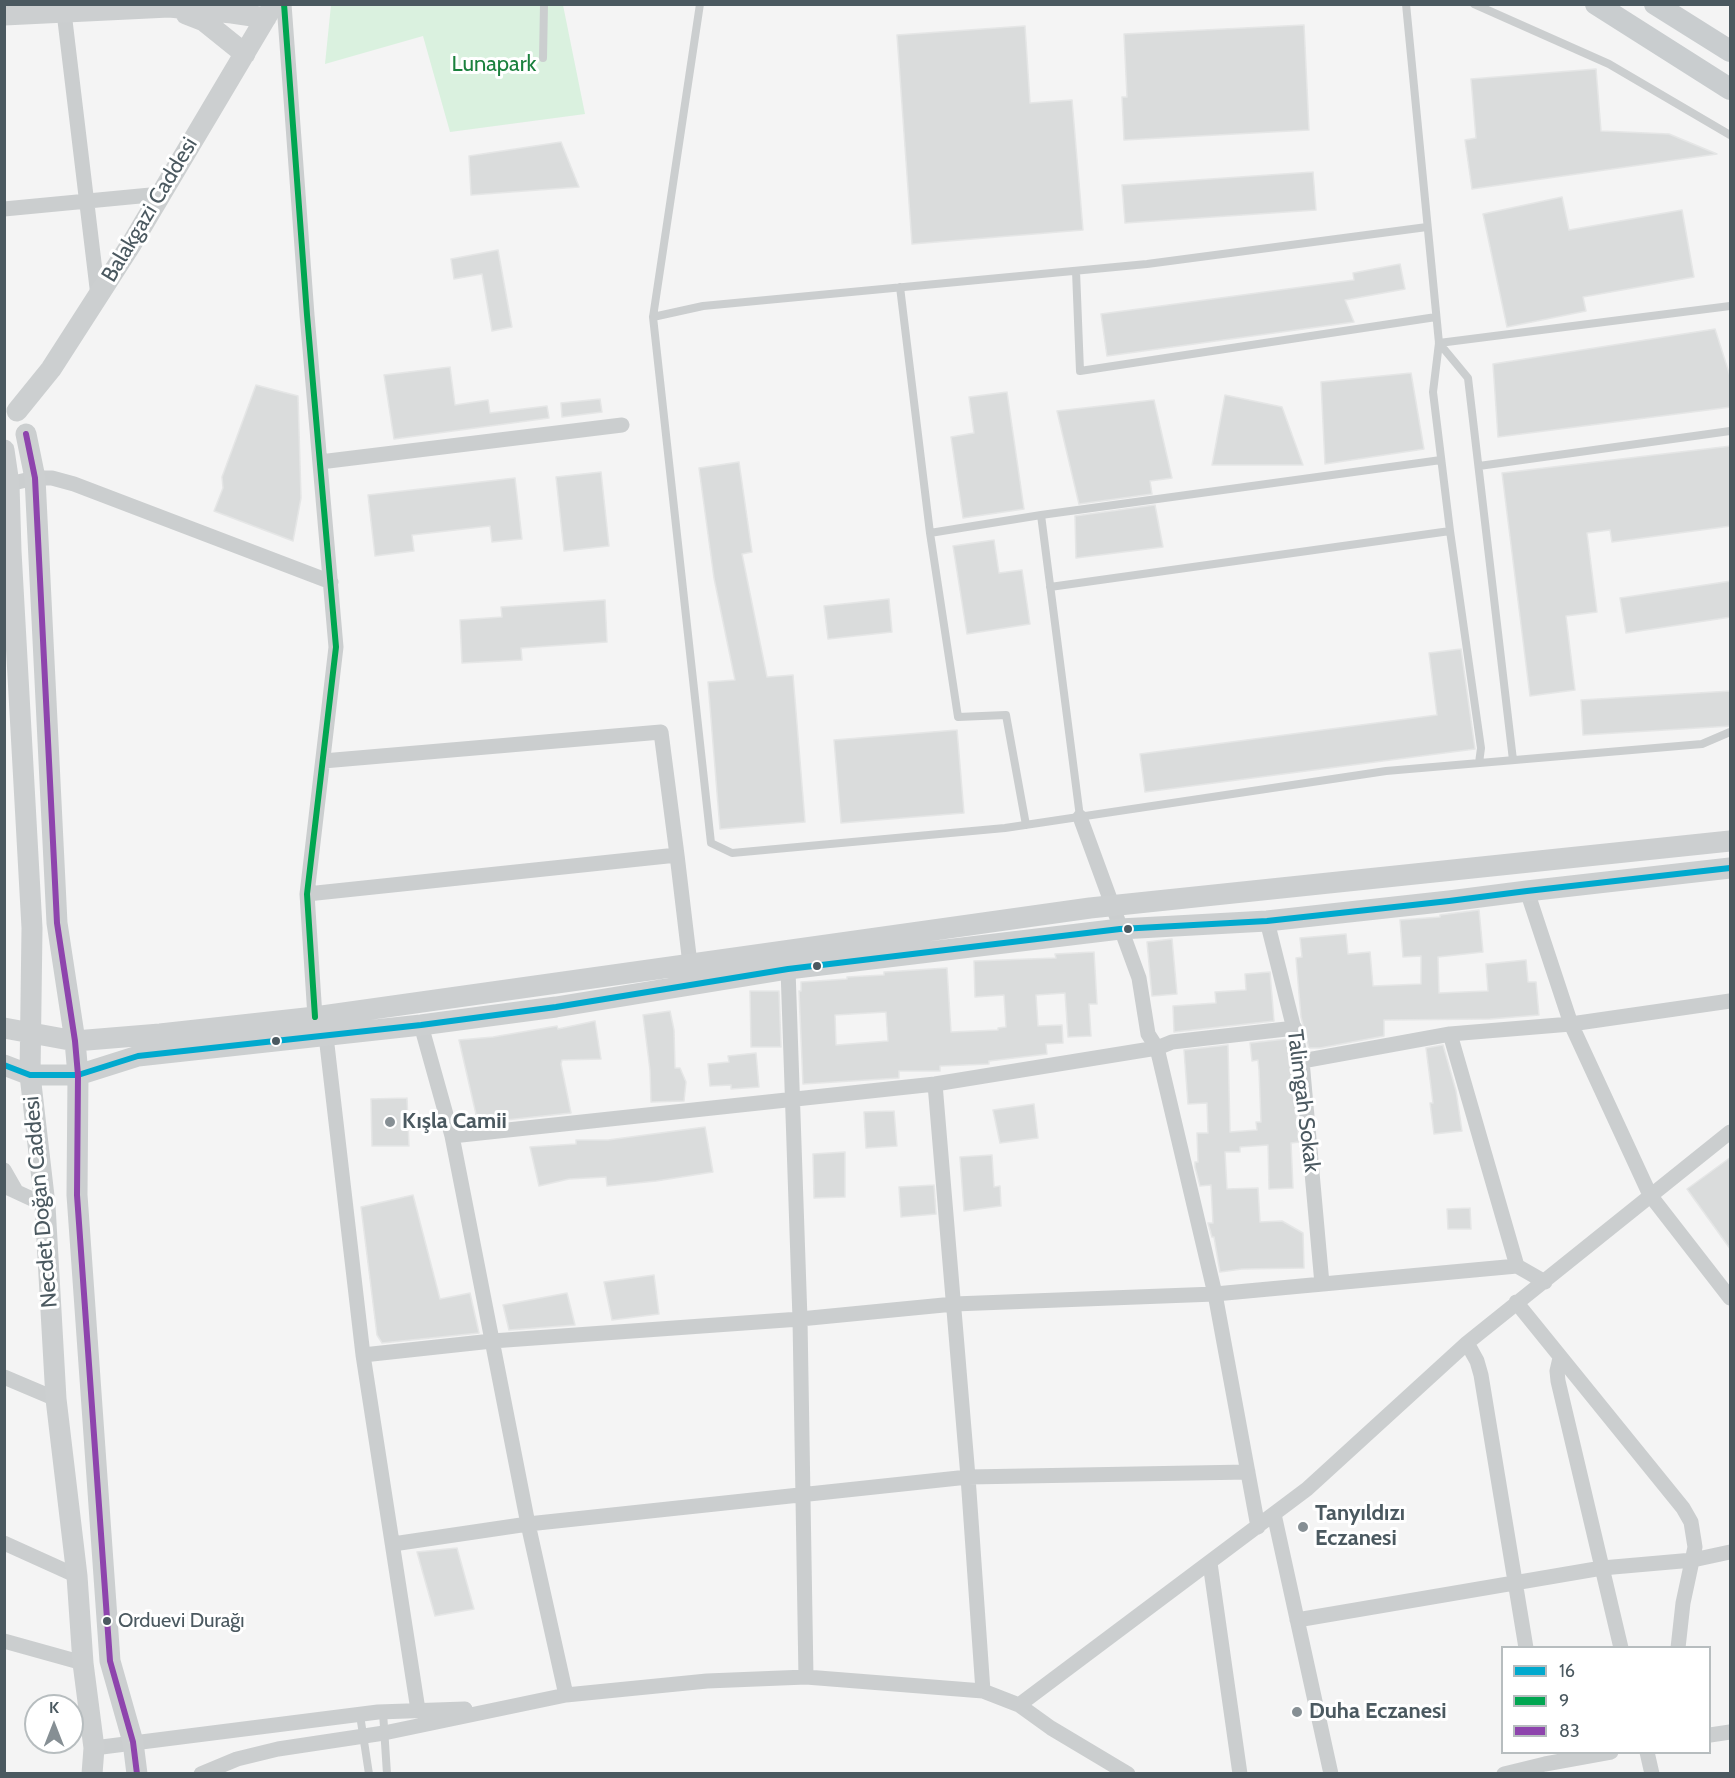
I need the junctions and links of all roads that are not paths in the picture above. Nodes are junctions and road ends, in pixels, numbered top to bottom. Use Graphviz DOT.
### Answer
graph roads {
  1 [pos="284,4"];
  2 [pos="544,4"];
  3 [pos="700,4"];
  4 [pos="1406,4"];
  5 [pos="1474,4"];
  6 [pos="1596,4"];
  7 [pos="1655,4"];
  8 [pos="106,7"];
  9 [pos="63,8"];
  10 [pos="169,8"];
  11 [pos="270,11"];
  12 [pos="4,15"];
  13 [pos="1731,51"];
  14 [pos="245,54"];
  15 [pos="543,57"];
  16 [pos="1731,89"];
  17 [pos="1731,135"];
  18 [pos="160,194"];
  19 [pos="86,202"];
  20 [pos="4,209"];
  21 [pos="1427,227"];
  22 [pos="1076,271"];
  23 [pos="900,287"];
  24 [pos="98,296"];
  25 [pos="1731,306"];
  26 [pos="653,317"];
  27 [pos="1436,317"];
  28 [pos="1439,343"];
  29 [pos="11,409"];
  30 [pos="622,425"];
  31 [pos="1731,431"];
  32 [pos="26,434"];
  33 [pos="4,448"];
  34 [pos="1441,460"];
  35 [pos="320,462"];
  36 [pos="1479,466"];
  37 [pos="35,478"];
  38 [pos="7,488"];
  39 [pos="1041,515"];
  40 [pos="1450,531"];
  41 [pos="930,533"];
  42 [pos="331,582"];
  43 [pos="1050,587"];
  44 [pos="1731,732"];
  45 [pos="1513,760"];
  46 [pos="323,761"];
  47 [pos="1479,763"];
  48 [pos="1080,817"];
  49 [pos="1026,825"];
  50 [pos="1731,841"];
  51 [pos="677,855"];
  52 [pos="1731,868"];
  53 [pos="1527,891"];
  54 [pos="307,894"];
  55 [pos="1111,906"];
  56 [pos="1267,921"];
  57 [pos="1119,929"];
  58 [pos="690,964"];
  59 [pos="788,969"];
  60 [pos="1731,1001"];
  61 [pos="315,1017"];
  62 [pos="1571,1024"];
  63 [pos="420,1025"];
  64 [pos="4,1028"];
  65 [pos="1295,1028"];
  66 [pos="30,1033"];
  67 [pos="1450,1034"];
  68 [pos="326,1036"];
  69 [pos="75,1041"];
  70 [pos="1156,1048"];
  71 [pos="1302,1061"];
  72 [pos="4,1065"];
  73 [pos="30,1075"];
  74 [pos="78,1075"];
  75 [pos="935,1084"];
  76 [pos="791,1098"];
  77 [pos="1731,1132"];
  78 [pos="452,1136"];
  79 [pos="4,1170"];
  80 [pos="10,1189"];
  81 [pos="1650,1195"];
  82 [pos="45,1204"];
  83 [pos="1517,1266"];
  84 [pos="1545,1282"];
  85 [pos="1322,1284"];
  86 [pos="1215,1294"];
  87 [pos="1731,1298"];
  88 [pos="1516,1302"];
  89 [pos="954,1304"];
  90 [pos="800,1319"];
  91 [pos="492,1341"];
  92 [pos="1467,1343"];
  93 [pos="363,1355"];
  94 [pos="1560,1358"];
  95 [pos="4,1377"];
  96 [pos="56,1399"];
  97 [pos="1248,1472"];
  98 [pos="968,1477"];
  99 [pos="803,1495"];
  100 [pos="1274,1514"];
  101 [pos="528,1524"];
  102 [pos="1258,1527"];
  103 [pos="4,1543"];
  104 [pos="393,1544"];
  105 [pos="1731,1552"];
  106 [pos="1694,1560"];
  107 [pos="1210,1563"];
  108 [pos="1602,1568"];
  109 [pos="77,1576"];
  110 [pos="1515,1584"];
  111 [pos="1298,1620"];
  112 [pos="4,1641"];
  113 [pos="1526,1646"];
  114 [pos="1621,1646"];
  115 [pos="1678,1646"];
  116 [pos="83,1663"];
  117 [pos="806,1677"];
  118 [pos="983,1691"];
  119 [pos="566,1695"];
  120 [pos="1019,1705"];
  121 [pos="501,1709"];
  122 [pos="418,1710"];
  123 [pos="383,1712"];
  124 [pos="360,1714"];
  125 [pos="1731,1732"];
  126 [pos="384,1733"];
  127 [pos="1711,1735"];
  128 [pos="364,1736"];
  129 [pos="133,1742"];
  130 [pos="94,1748"];
  131 [pos="1599,1754"];
  132 [pos="1647,1754"];
  133 [pos="1547,1763"];
  134 [pos="92,1773"];
  135 [pos="137,1773"];
  136 [pos="201,1773"];
  137 [pos="369,1773"];
  138 [pos="387,1773"];
  139 [pos="1128,1773"];
  140 [pos="1240,1773"];
  141 [pos="1331,1773"];
  142 [pos="1504,1773"];
  143 [pos="1652,1773"];
  1 -- 35 [label="street"];
  2 -- 15 [label="lane"];
  3 -- 26 [label="lane"];
  4 -- 21 [label="lane"];
  5 -- 17 [label="lane"];
  6 -- 16 [label="main road"];
  7 -- 13 [label="main road"];
  8 -- 9 [label="main road"];
  8 -- 10 [label="main road"];
  9 -- 12 [label="main road"];
  9 -- 19 [label="street"];
  10 -- 11 [label="main road"];
  10 -- 14 [label="main road"];
  11 -- 14 [label="main road, Balakgazi Caddesi"];
  14 -- 18 [label="main road, Balakgazi Caddesi"];
  18 -- 19 [label="street"];
  18 -- 24 [label="main road, Balakgazi Caddesi"];
  19 -- 20 [label="street"];
  19 -- 24 [label="street"];
  21 -- 22 [label="lane"];
  21 -- 27 [label="lane"];
  22 -- 23 [label="lane"];
  22 -- 27 [label="lane"];
  23 -- 26 [label="lane"];
  23 -- 41 [label="lane"];
  24 -- 29 [label="main road, Balakgazi Caddesi"];
  25 -- 28 [label="lane"];
  26 -- 49 [label="lane"];
  27 -- 28 [label="lane"];
  28 -- 34 [label="lane"];
  28 -- 36 [label="lane"];
  29 -- 32 [label="main road"];
  30 -- 35 [label="street"];
  31 -- 36 [label="lane"];
  32 -- 33 [label="main road"];
  32 -- 37 [label="main road"];
  33 -- 38 [label="main road, Necdet Doğan Caddesi"];
  34 -- 39 [label="lane"];
  34 -- 40 [label="lane"];
  35 -- 42 [label="street"];
  36 -- 45 [label="lane"];
  37 -- 38 [label="street"];
  37 -- 42 [label="street"];
  37 -- 69 [label="main road"];
  38 -- 66 [label="main road, Necdet Doğan Caddesi"];
  39 -- 41 [label="lane"];
  39 -- 43 [label="lane"];
  40 -- 43 [label="lane"];
  40 -- 47 [label="lane"];
  41 -- 49 [label="lane"];
  42 -- 46 [label="street"];
  43 -- 48 [label="lane"];
  44 -- 45 [label="lane"];
  45 -- 47 [label="lane"];
  46 -- 51 [label="street"];
  46 -- 54 [label="street"];
  47 -- 48 [label="lane"];
  48 -- 49 [label="lane"];
  48 -- 55 [label="street"];
  50 -- 55 [label="main road"];
  51 -- 54 [label="street"];
  51 -- 58 [label="street"];
  52 -- 53 [label="main road"];
  53 -- 56 [label="main road"];
  53 -- 62 [label="street"];
  54 -- 61 [label="street"];
  55 -- 57 [label="street"];
  55 -- 58 [label="main road"];
  56 -- 57 [label="main road"];
  56 -- 65 [label="street, Talimgah Sokak"];
  57 -- 59 [label="main road"];
  57 -- 70 [label="street"];
  58 -- 61 [label="main road"];
  59 -- 63 [label="main road"];
  59 -- 76 [label="street"];
  60 -- 62 [label="street"];
  61 -- 69 [label="main road"];
  62 -- 67 [label="street"];
  62 -- 81 [label="street"];
  63 -- 68 [label="main road"];
  63 -- 78 [label="street"];
  64 -- 66 [label="main road"];
  65 -- 70 [label="street"];
  65 -- 71 [label="street, Talimgah Sokak"];
  66 -- 69 [label="main road"];
  66 -- 73 [label="main road, Necdet Doğan Caddesi"];
  67 -- 71 [label="street"];
  67 -- 83 [label="street"];
  68 -- 74 [label="main road"];
  68 -- 93 [label="street"];
  69 -- 74 [label="main road"];
  70 -- 75 [label="street"];
  70 -- 86 [label="street"];
  71 -- 85 [label="street, Talimgah Sokak"];
  72 -- 73 [label="main road"];
  73 -- 74 [label="main road"];
  73 -- 82 [label="main road, Necdet Doğan Caddesi"];
  74 -- 129 [label="main road"];
  75 -- 76 [label="street"];
  75 -- 89 [label="street"];
  76 -- 78 [label="street"];
  76 -- 90 [label="street"];
  77 -- 81 [label="street"];
  78 -- 91 [label="street"];
  79 -- 80 [label="street"];
  80 -- 82 [label="street"];
  81 -- 84 [label="street"];
  81 -- 87 [label="street"];
  82 -- 96 [label="main road, Necdet Doğan Caddesi"];
  83 -- 84 [label="street"];
  83 -- 85 [label="street"];
  84 -- 88 [label="street"];
  85 -- 86 [label="street"];
  86 -- 89 [label="street"];
  86 -- 97 [label="street"];
  88 -- 92 [label="street"];
  88 -- 94 [label="street"];
  89 -- 90 [label="street"];
  89 -- 98 [label="street"];
  90 -- 91 [label="street"];
  90 -- 99 [label="street"];
  91 -- 93 [label="street"];
  91 -- 101 [label="street"];
  92 -- 100 [label="street"];
  92 -- 110 [label="street"];
  93 -- 104 [label="street"];
  94 -- 106 [label="street"];
  94 -- 108 [label="street"];
  95 -- 96 [label="street"];
  96 -- 109 [label="main road, Necdet Doğan Caddesi"];
  97 -- 98 [label="street"];
  97 -- 102 [label="street"];
  98 -- 99 [label="street"];
  98 -- 118 [label="street"];
  99 -- 101 [label="street"];
  99 -- 117 [label="street"];
  100 -- 102 [label="street"];
  100 -- 111 [label="street"];
  101 -- 104 [label="street"];
  101 -- 119 [label="street"];
  102 -- 107 [label="street"];
  103 -- 109 [label="street"];
  104 -- 122 [label="street"];
  105 -- 106 [label="street"];
  106 -- 108 [label="street"];
  106 -- 115 [label="street"];
  107 -- 120 [label="street"];
  107 -- 140 [label="street"];
  108 -- 110 [label="street"];
  108 -- 114 [label="street"];
  109 -- 116 [label="main road, Necdet Doğan Caddesi"];
  110 -- 111 [label="street"];
  110 -- 113 [label="street"];
  111 -- 141 [label="street"];
  112 -- 116 [label="street"];
  116 -- 130 [label="main road, Necdet Doğan Caddesi"];
  117 -- 118 [label="street"];
  117 -- 119 [label="street"];
  118 -- 120 [label="street"];
  119 -- 121 [label="street"];
  120 -- 139 [label="street"];
  121 -- 122 [label="street"];
  121 -- 126 [label="street"];
  122 -- 123 [label="street"];
  123 -- 124 [label="street"];
  123 -- 126 [label="lane"];
  124 -- 128 [label="lane"];
  124 -- 129 [label="street"];
  125 -- 127 [label="street"];
  126 -- 128 [label="street"];
  126 -- 138 [label="lane"];
  128 -- 136 [label="street"];
  128 -- 137 [label="lane"];
  129 -- 130 [label="street"];
  129 -- 135 [label="main road"];
  130 -- 134 [label="main road, Necdet Doğan Caddesi"];
  131 -- 133 [label="street"];
  132 -- 143 [label="street"];
  133 -- 142 [label="street"];
}
